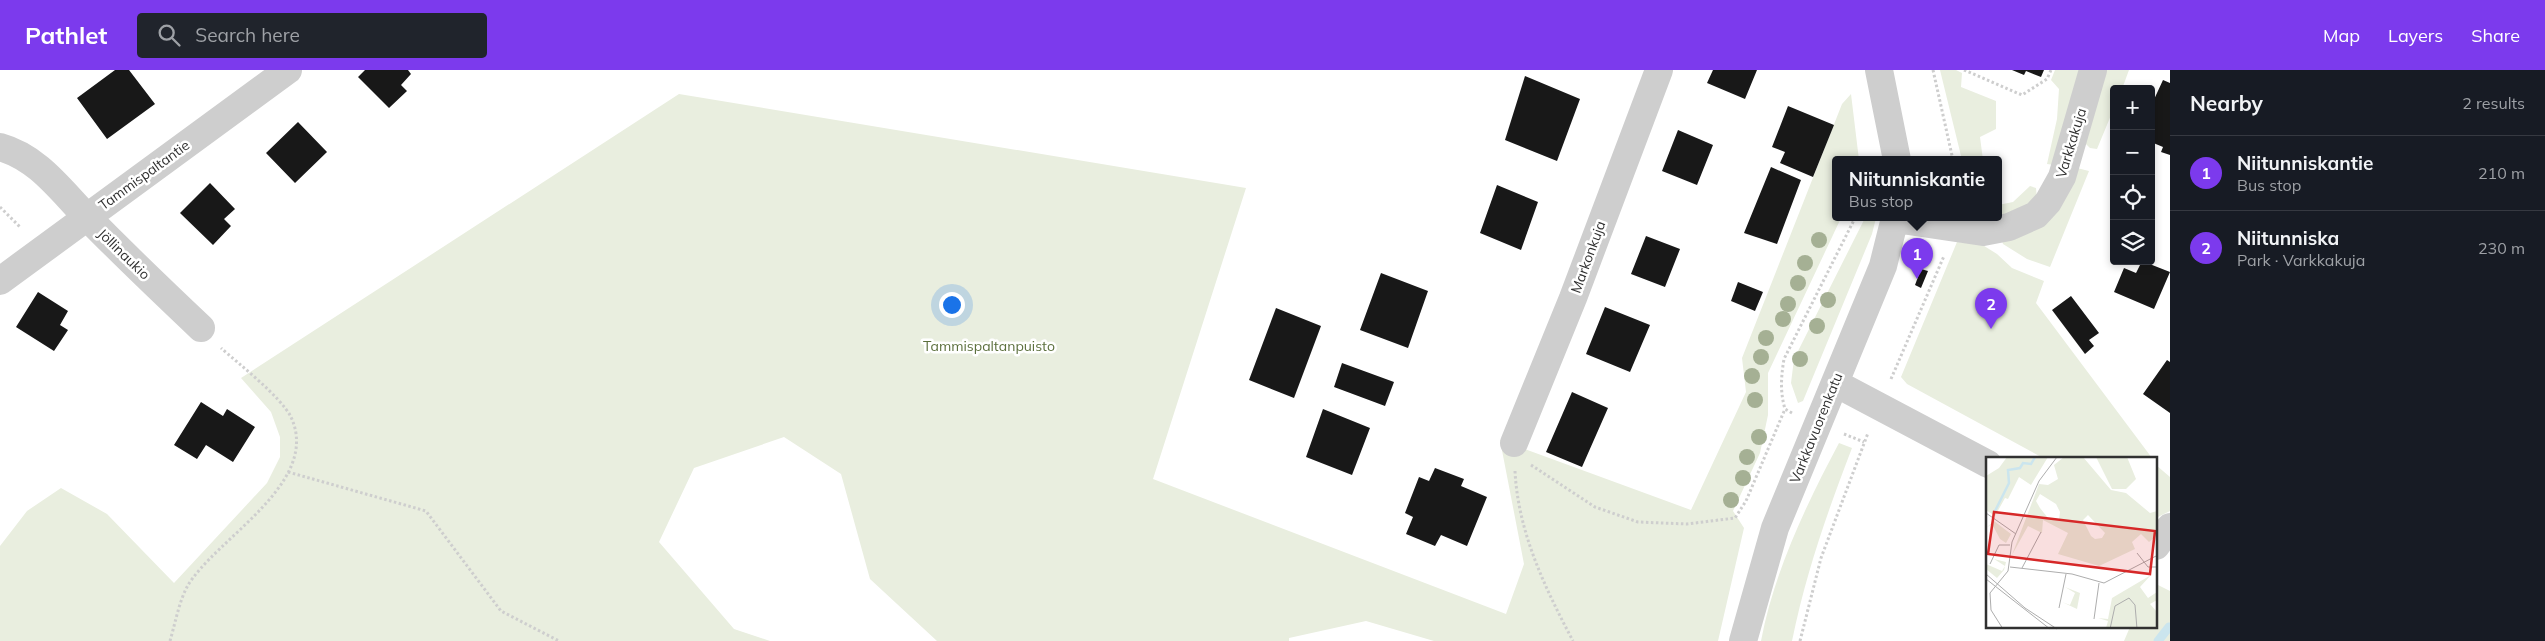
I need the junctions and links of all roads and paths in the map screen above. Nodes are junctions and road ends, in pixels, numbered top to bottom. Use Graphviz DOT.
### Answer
graph roads {
  1 [pos="288,70"];
  2 [pos="1659,70"];
  3 [pos="1880,70"];
  4 [pos="1933,70"];
  5 [pos="1964,70"];
  6 [pos="2051,70"];
  7 [pos="2093,70"];
  8 [pos="0,147"];
  9 [pos="1896,156"];
  10 [pos="1952,156"];
  11 [pos="0,207"];
  12 [pos="86,217"];
  13 [pos="1853,221"];
  14 [pos="1894,221"];
  15 [pos="1916,221"];
  16 [pos="1952,226"];
  17 [pos="27,234"];
  18 [pos="0,281"];
  19 [pos="201,328"];
  20 [pos="1834,383"];
  21 [pos="1889,384"];
  22 [pos="1785,409"];
  23 [pos="1797,415"];
  24 [pos="1871,426"];
  25 [pos="1844,434"];
  26 [pos="1864,442"];
  27 [pos="1514,443"];
  28 [pos="1986,463"];
  29 [pos="288,472"];
  30 [pos="2170,527"];
  31 [pos="2158,543"];
  32 [pos="2158,557"];
  33 [pos="2170,563"];
  34 [pos="170,641"];
  35 [pos="559,641"];
  36 [pos="1573,641"];
  37 [pos="1743,641"];
  38 [pos="1800,641"];
  1 -- 12 [label="street, Tammispaltantie"];
  2 -- 27 [label="street, Markonkuja"];
  3 -- 9 [label="street"];
  4 -- 10 [label="path"];
  5 -- 6 [label="path"];
  7 -- 16 [label="street, Varkkakuja"];
  8 -- 12 [label="street, Jöllinaukio"];
  11 -- 17 [label="path"];
  12 -- 18 [label="street, Tammispaltantie"];
  12 -- 19 [label="street, Jöllinaukio"];
  13 -- 22 [label="path"];
  14 -- 20 [label="street, Varkkavuorenkatu"];
  15 -- 16 [label="street, Varkkakuja"];
  16 -- 21 [label="path"];
  19 -- 29 [label="path"];
  20 -- 28 [label="street"];
  20 -- 37 [label="street, Varkkavuorenkatu"];
  22 -- 23 [label="path"];
  22 -- 27 [label="path"];
  24 -- 26 [label="path"];
  25 -- 26 [label="path"];
  26 -- 38 [label="path"];
  27 -- 36 [label="path"];
  29 -- 34 [label="path"];
  29 -- 35 [label="path"];
  30 -- 31 [label="street"];
  32 -- 33 [label="street"];
}
